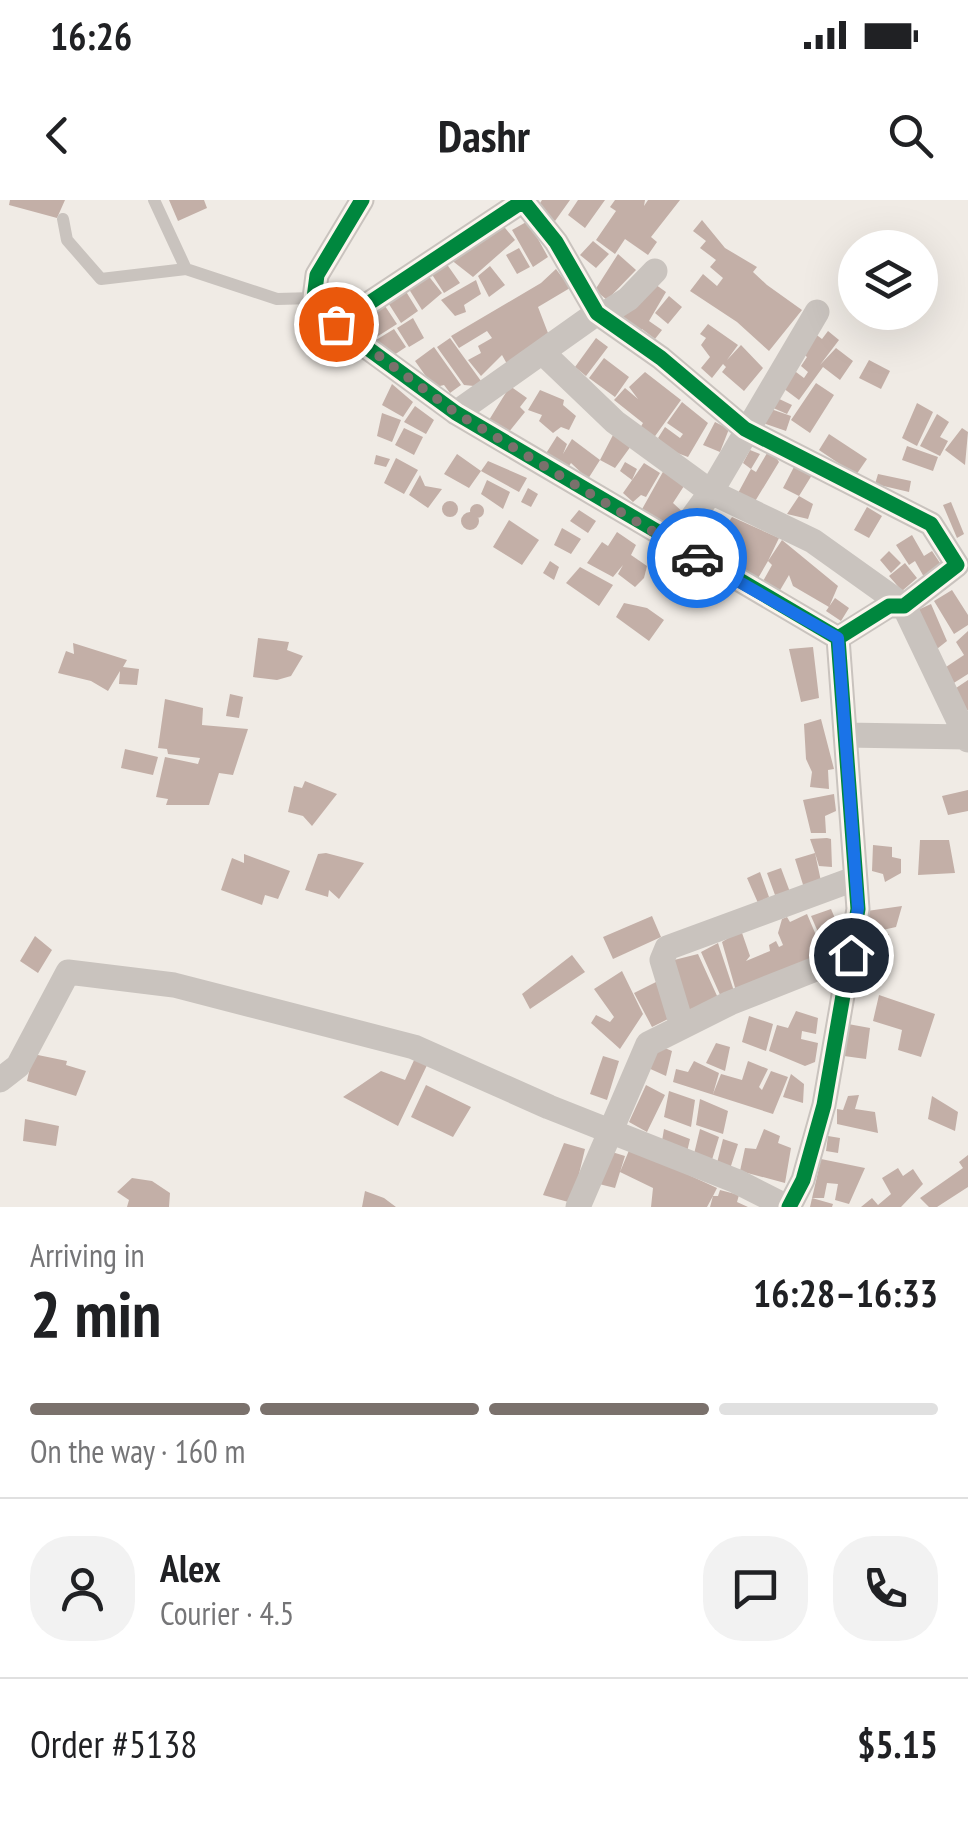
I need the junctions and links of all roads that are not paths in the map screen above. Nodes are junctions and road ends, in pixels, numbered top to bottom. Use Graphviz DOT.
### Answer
graph roads {
  1 [pos="154,200"];
  2 [pos="362,200"];
  3 [pos="63,219"];
  4 [pos="186,269"];
  5 [pos="655,272"];
  6 [pos="314,298"];
  7 [pos="817,312"];
  8 [pos="599,315"];
  9 [pos="336,324"];
  10 [pos="542,352"];
  11 [pos="456,413"];
  12 [pos="745,429"];
  13 [pos="711,492"];
  14 [pos="673,544"];
  15 [pos="962,574"];
  16 [pos="904,606"];
  17 [pos="838,638"];
  18 [pos="845,735"];
  19 [pos="967,738"];
  20 [pos="854,879"];
  21 [pos="851,955"];
  22 [pos="682,1026"];
  23 [pos="0,1080"];
  24 [pos="610,1128"];
  25 [pos="578,1207"];
  26 [pos="788,1207"];
  1 -- 4 [label="lane"];
  2 -- 6 [label="street"];
  3 -- 4 [label="lane"];
  4 -- 6 [label="lane"];
  5 -- 8 [label="street"];
  6 -- 9 [label="street"];
  7 -- 12 [label="street"];
  8 -- 9 [label="street"];
  8 -- 10 [label="street"];
  8 -- 12 [label="street"];
  9 -- 11 [label="street"];
  10 -- 11 [label="street"];
  10 -- 13 [label="street"];
  11 -- 14 [label="street"];
  12 -- 13 [label="street"];
  12 -- 15 [label="street"];
  13 -- 14 [label="street"];
  13 -- 16 [label="street"];
  14 -- 17 [label="street"];
  15 -- 16 [label="street"];
  16 -- 17 [label="street"];
  16 -- 19 [label="street"];
  17 -- 18 [label="street"];
  18 -- 19 [label="street"];
  18 -- 20 [label="street"];
  20 -- 21 [label="street"];
  20 -- 22 [label="street"];
  21 -- 22 [label="street"];
  21 -- 26 [label="street"];
  22 -- 24 [label="street"];
  23 -- 24 [label="street"];
  24 -- 25 [label="street"];
  24 -- 26 [label="street"];
}
